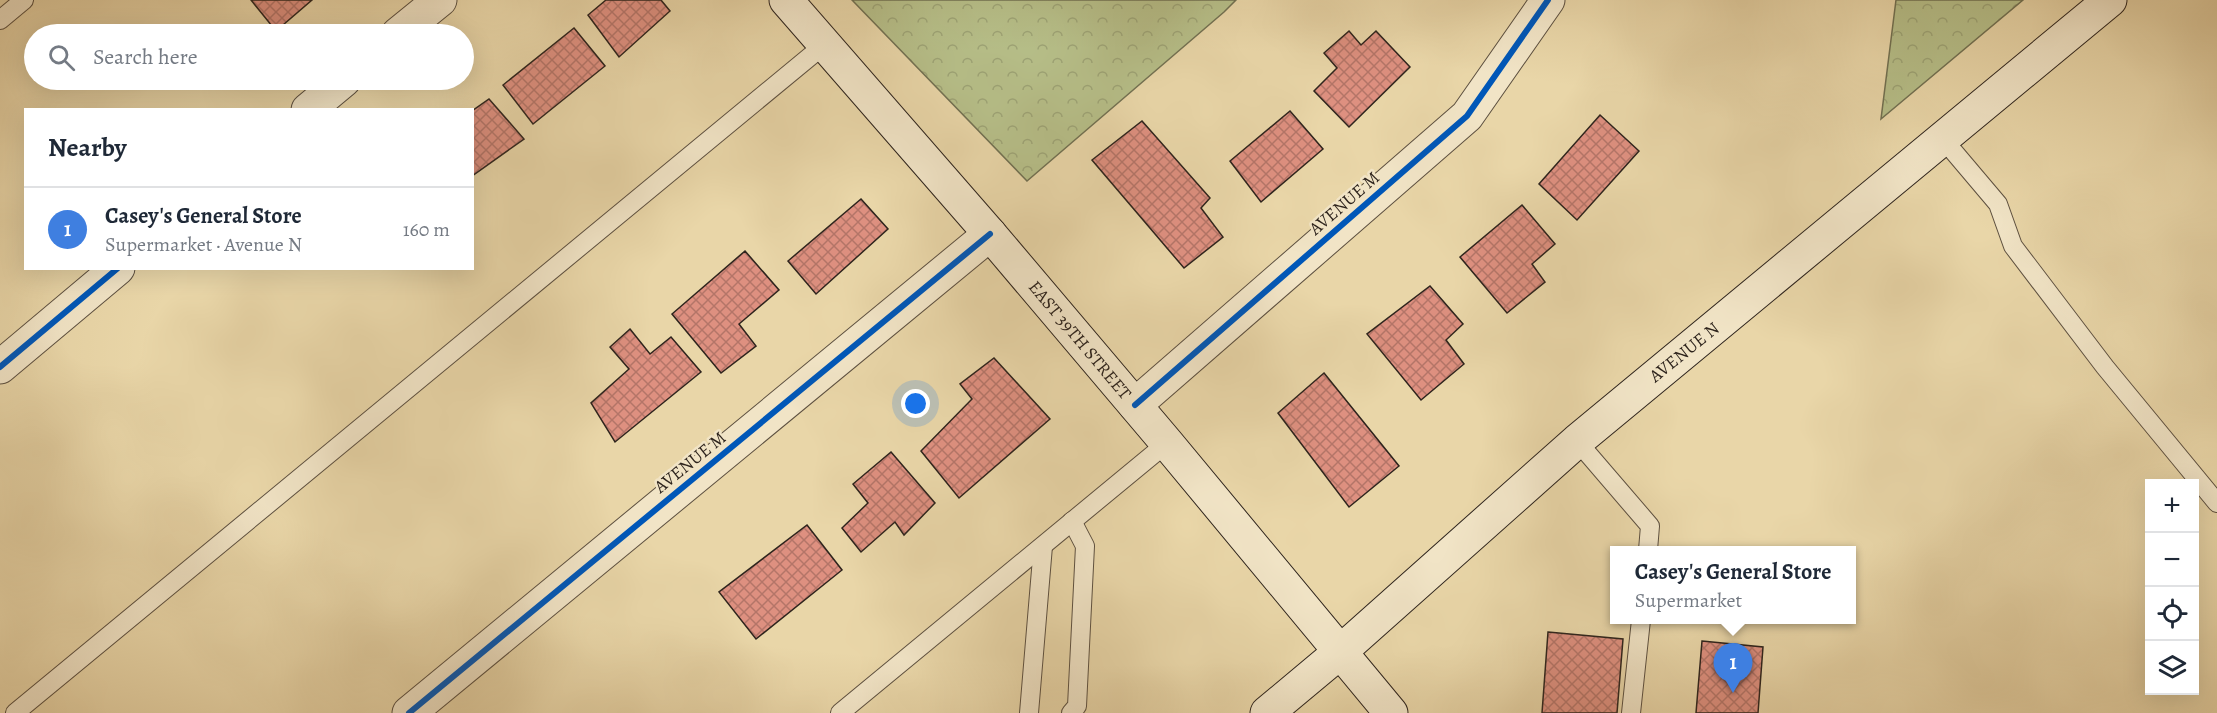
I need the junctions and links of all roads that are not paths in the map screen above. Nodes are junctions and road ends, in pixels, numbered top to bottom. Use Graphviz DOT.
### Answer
graph roads {
  1 [pos="24,0"];
  2 [pos="440,0"];
  3 [pos="786,0"];
  4 [pos="1548,0"];
  5 [pos="2110,0"];
  6 [pos="0,20"];
  7 [pos="410,24"];
  8 [pos="824,45"];
  9 [pos="332,90"];
  10 [pos="310,108"];
  11 [pos="1943,139"];
  12 [pos="990,234"];
  13 [pos="116,270"];
  14 [pos="0,367"];
  15 [pos="1135,405"];
  16 [pos="1577,441"];
  17 [pos="1167,443"];
  18 [pos="2217,503"];
  19 [pos="1072,521"];
  20 [pos="1043,546"];
  21 [pos="1648,546"];
  22 [pos="1641,624"];
  23 [pos="1340,652"];
  24 [pos="15,713"];
  25 [pos="409,713"];
  26 [pos="840,713"];
  27 [pos="1029,713"];
  28 [pos="1071,713"];
  29 [pos="1267,713"];
  30 [pos="1391,713"];
  31 [pos="1631,713"];
  1 -- 6 [label="lane"];
  2 -- 7 [label="main road"];
  3 -- 8 [label="main road, EAST 39TH STREET"];
  4 -- 15 [label="main road, AVENUE M"];
  5 -- 11 [label="main road, AVENUE N"];
  8 -- 12 [label="main road, EAST 39TH STREET"];
  8 -- 24 [label="lane"];
  9 -- 10 [label="main road"];
  11 -- 16 [label="main road, AVENUE N"];
  11 -- 18 [label="lane"];
  12 -- 15 [label="main road, EAST 39TH STREET"];
  12 -- 25 [label="main road, AVENUE M"];
  13 -- 14 [label="main road"];
  15 -- 17 [label="main road, EAST 39TH STREET"];
  16 -- 21 [label="lane"];
  16 -- 23 [label="main road, AVENUE N"];
  17 -- 19 [label="lane"];
  17 -- 23 [label="main road, EAST 39TH STREET"];
  19 -- 20 [label="lane"];
  19 -- 28 [label="lane"];
  20 -- 26 [label="lane"];
  20 -- 27 [label="lane"];
  22 -- 31 [label="lane"];
  23 -- 29 [label="main road, AVENUE N"];
  23 -- 30 [label="main road, EAST 39TH STREET"];
}
